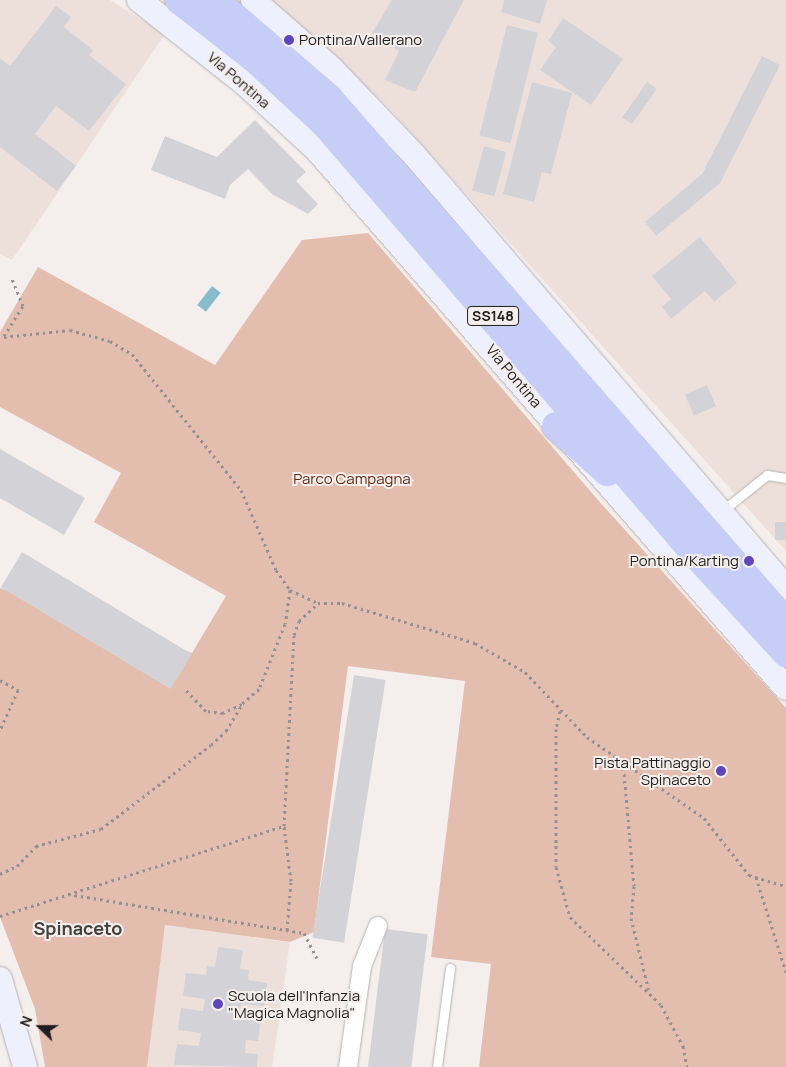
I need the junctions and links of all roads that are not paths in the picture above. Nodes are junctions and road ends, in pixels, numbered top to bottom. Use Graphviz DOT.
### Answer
graph roads {
  1 [pos="139,0"];
  2 [pos="179,0"];
  3 [pos="215,0"];
  4 [pos="252,0"];
  5 [pos="556,426"];
  6 [pos="786,478"];
  7 [pos="720,513"];
  8 [pos="697,556"];
  9 [pos="786,588"];
  10 [pos="786,622"];
  11 [pos="786,653"];
  12 [pos="786,688"];
  13 [pos="378,926"];
  14 [pos="450,968"];
  15 [pos="0,979"];
  16 [pos="25,1067"];
  17 [pos="348,1067"];
  18 [pos="437,1067"];
  1 -- 5 [label="street, Via Pontina"];
  2 -- 8 [label="highway, Via Pontina / SS148"];
  3 -- 10 [label="highway, SS148"];
  4 -- 7 [label="street"];
  5 -- 8 [label="highway"];
  5 -- 12 [label="street, Via Pontina"];
  6 -- 7 [label="lane"];
  7 -- 9 [label="street"];
  8 -- 11 [label="highway, Via Pontina / SS148"];
  13 -- 17 [label="street"];
  14 -- 18 [label="lane"];
  15 -- 16 [label="street"];
}
